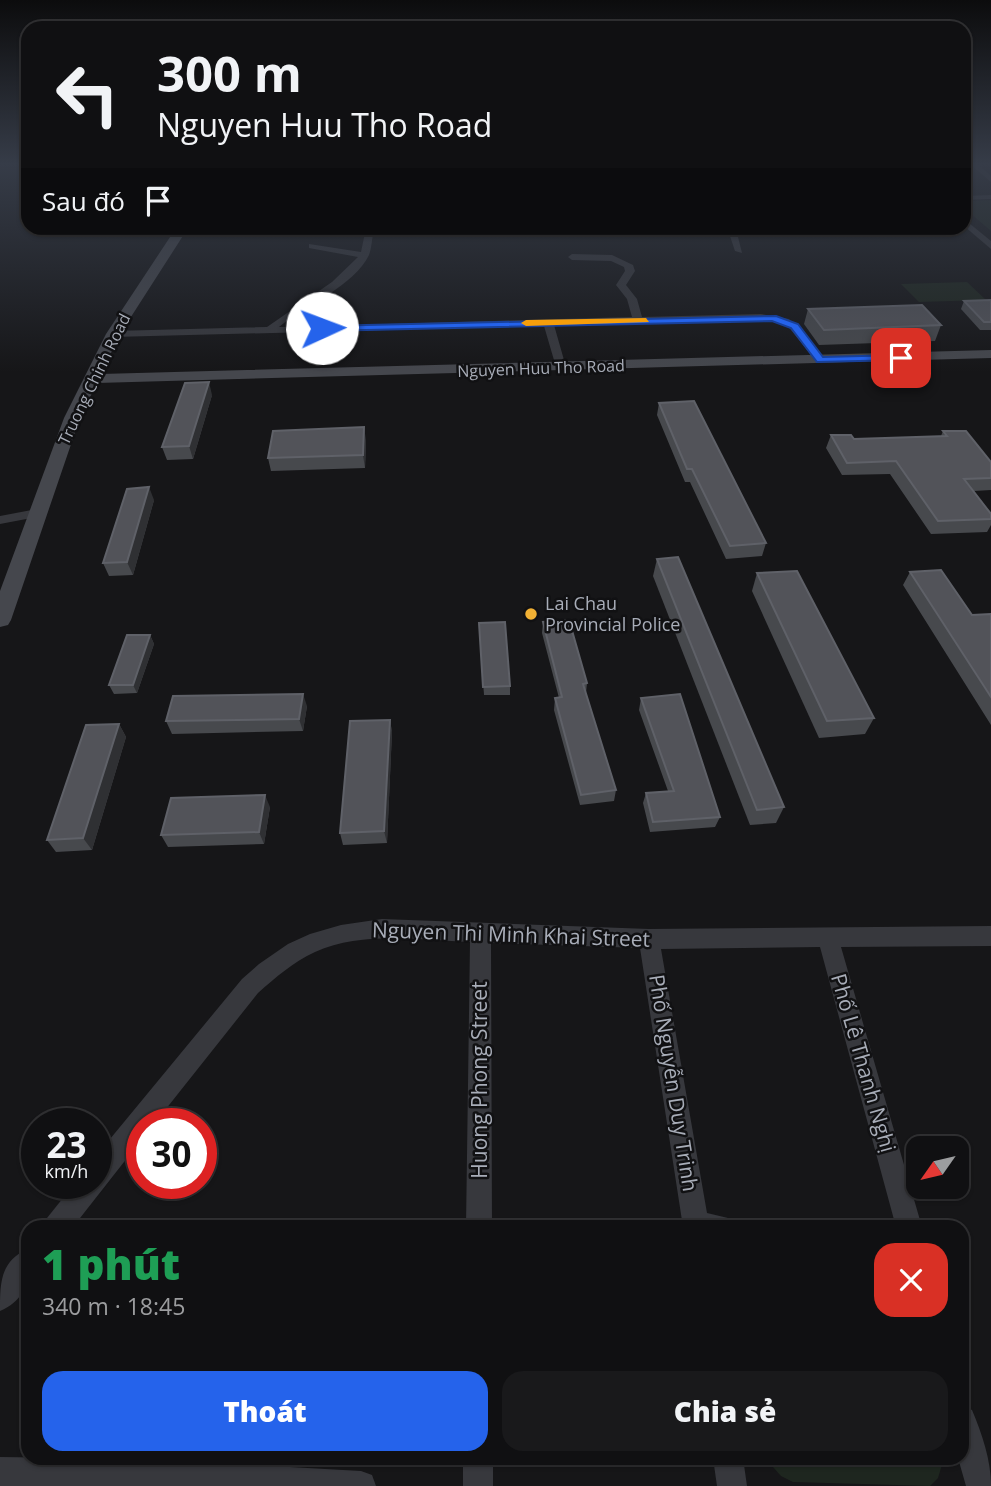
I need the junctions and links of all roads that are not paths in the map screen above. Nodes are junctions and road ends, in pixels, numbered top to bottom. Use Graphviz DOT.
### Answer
graph roads {
  1 [pos="976,232"];
  2 [pos="177,235"];
  3 [pos="368,235"];
  4 [pos="734,235"];
  5 [pos="312,246"];
  6 [pos="991,246"];
  7 [pos="739,251"];
  8 [pos="364,255"];
  9 [pos="572,257"];
  10 [pos="638,320"];
  11 [pos="548,322"];
  12 [pos="268,330"];
  13 [pos="113,334"];
  14 [pos="991,354"];
  15 [pos="821,360"];
  16 [pos="561,367"];
  17 [pos="91,379"];
  18 [pos="37,513"];
  19 [pos="0,520"];
  20 [pos="0,620"];
  21 [pos="481,933"];
  22 [pos="991,936"];
  23 [pos="649,939"];
  24 [pos="828,939"];
  25 [pos="112,1156"];
  26 [pos="78,1199"];
  27 [pos="62,1220"];
  28 [pos="479,1220"];
  29 [pos="695,1220"];
  30 [pos="907,1220"];
  31 [pos="21,1271"];
  32 [pos="0,1297"];
  33 [pos="969,1444"];
  34 [pos="478,1465"];
  35 [pos="729,1465"];
  36 [pos="0,1472"];
  37 [pos="361,1486"];
  38 [pos="478,1486"];
  39 [pos="732,1486"];
  40 [pos="981,1486"];
  1 -- 6 [label="street"];
  2 -- 13 [label="street, Truong Chinh Road"];
  3 -- 8 [label="street"];
  4 -- 7 [label="street"];
  5 -- 8 [label="street"];
  8 -- 12 [label="street"];
  9 -- 10 [label="street"];
  10 -- 11 [label="street"];
  10 -- 15 [label="street"];
  11 -- 12 [label="street"];
  11 -- 16 [label="street"];
  12 -- 13 [label="street"];
  13 -- 17 [label="street, Truong Chinh Road"];
  14 -- 15 [label="street, Nguyen Huu Tho Road"];
  15 -- 16 [label="street, Nguyen Huu Tho Road"];
  16 -- 17 [label="street, Nguyen Huu Tho Road"];
  17 -- 18 [label="street, Truong Chinh Road"];
  18 -- 19 [label="street"];
  18 -- 20 [label="street, Truong Chinh Road"];
  21 -- 23 [label="street, Nguyen Thi Minh Khai Street"];
  21 -- 25 [label="street, Nguyen Thi Minh Khai Street"];
  21 -- 28 [label="street, Huong Phong Street"];
  22 -- 24 [label="street, Nguyen Thi Minh Khai Street"];
  23 -- 24 [label="street, Nguyen Thi Minh Khai Street"];
  23 -- 29 [label="street, Phố Nguyễn Duy Trinh"];
  24 -- 30 [label="street, Phố Lê Thanh Nghị"];
  26 -- 27 [label="street"];
  31 -- 32 [label="street"];
  33 -- 40 [label="street"];
  34 -- 38 [label="street"];
  35 -- 39 [label="street"];
  36 -- 37 [label="street"];
}
